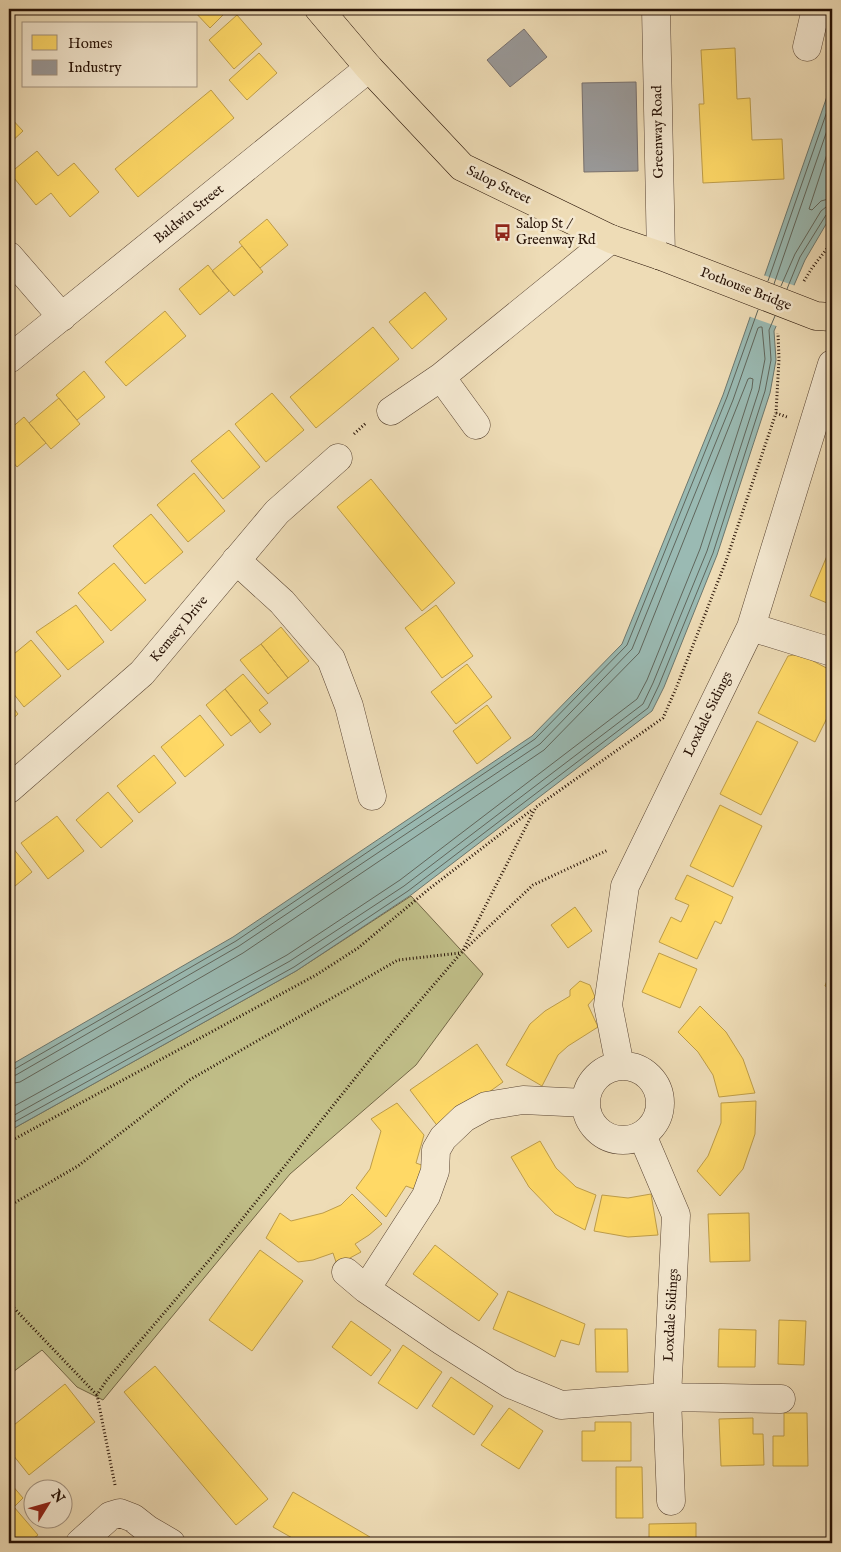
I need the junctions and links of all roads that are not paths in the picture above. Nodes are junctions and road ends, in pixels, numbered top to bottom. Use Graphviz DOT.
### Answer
graph roads {
  1 [pos="319,9"];
  2 [pos="656,9"];
  3 [pos="816,9"];
  4 [pos="807,47"];
  5 [pos="369,68"];
  6 [pos="611,239"];
  7 [pos="9,256"];
  8 [pos="661,256"];
  9 [pos="62,317"];
  10 [pos="832,317"];
  11 [pos="9,359"];
  12 [pos="832,364"];
  13 [pos="441,377"];
  14 [pos="391,411"];
  15 [pos="476,425"];
  16 [pos="338,458"];
  17 [pos="236,560"];
  18 [pos="751,627"];
  19 [pos="832,652"];
  20 [pos="9,789"];
  21 [pos="372,796"];
  22 [pos="620,1066"];
  23 [pos="586,1104"];
  24 [pos="642,1135"];
  25 [pos="667,1397"];
  26 [pos="782,1399"];
  27 [pos="671,1501"];
  28 [pos="80,1543"];
  29 [pos="171,1543"];
  1 -- 5 [label="main road, Salop Street"];
  2 -- 8 [label="street, Greenway Road"];
  3 -- 4 [label="street"];
  5 -- 6 [label="main road, Salop Street"];
  5 -- 9 [label="street, Baldwin Street"];
  6 -- 8 [label="main road, Salop Street"];
  6 -- 13 [label="street"];
  7 -- 9 [label="street"];
  8 -- 10 [label="main road, Pothouse Bridge, bridge"];
  9 -- 11 [label="street, Baldwin Street"];
  12 -- 18 [label="street, Loxdale Sidings"];
  13 -- 14 [label="street"];
  13 -- 15 [label="street"];
  16 -- 17 [label="street, Kemsey Drive"];
  17 -- 20 [label="street, Kemsey Drive"];
  17 -- 21 [label="street"];
  18 -- 19 [label="street"];
  18 -- 22 [label="street, Loxdale Sidings"];
  22 -- 23 [label="street"];
  22 -- 24 [label="street"];
  23 -- 24 [label="street"];
  23 -- 25 [label="street"];
  24 -- 25 [label="street, Loxdale Sidings"];
  25 -- 26 [label="street"];
  25 -- 27 [label="street, Loxdale Sidings"];
  28 -- 29 [label="street"];
}
